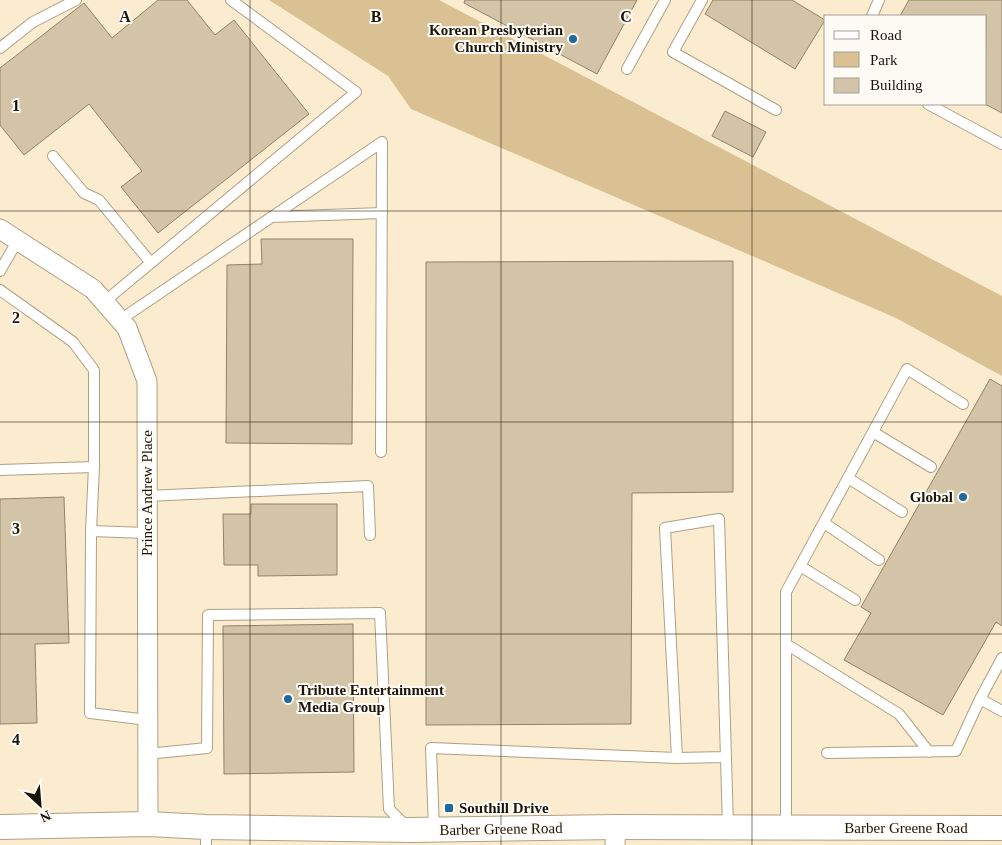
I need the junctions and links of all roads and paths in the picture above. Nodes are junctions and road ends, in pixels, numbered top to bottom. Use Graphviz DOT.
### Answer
graph roads {
  1 [pos="76,0"];
  2 [pos="231,0"];
  3 [pos="665,0"];
  4 [pos="702,0"];
  5 [pos="879,0"];
  6 [pos="872,15"];
  7 [pos="0,48"];
  8 [pos="627,69"];
  9 [pos="930,105"];
  10 [pos="776,110"];
  11 [pos="1002,144"];
  12 [pos="53,156"];
  13 [pos="382,213"];
  14 [pos="271,217"];
  15 [pos="0,229"];
  16 [pos="18,240"];
  17 [pos="151,263"];
  18 [pos="0,271"];
  19 [pos="0,290"];
  20 [pos="104,302"];
  21 [pos="120,320"];
  22 [pos="962,404"];
  23 [pos="873,432"];
  24 [pos="381,452"];
  25 [pos="94,467"];
  26 [pos="931,467"];
  27 [pos="0,470"];
  28 [pos="848,478"];
  29 [pos="147,496"];
  30 [pos="902,512"];
  31 [pos="824,523"];
  32 [pos="91,531"];
  33 [pos="147,533"];
  34 [pos="370,535"];
  35 [pos="879,560"];
  36 [pos="800,566"];
  37 [pos="856,600"];
  38 [pos="786,644"];
  39 [pos="1002,658"];
  40 [pos="980,700"];
  41 [pos="1002,711"];
  42 [pos="148,720"];
  43 [pos="929,752"];
  44 [pos="828,753"];
  45 [pos="148,754"];
  46 [pos="726,757"];
  47 [pos="677,758"];
  48 [pos="148,824"];
  49 [pos="0,827"];
  50 [pos="728,827"];
  51 [pos="786,827"];
  52 [pos="1002,828"];
  53 [pos="434,830"];
  54 [pos="206,836"];
  55 [pos="615,836"];
  56 [pos="410,838"];
  1 -- 7 [label="lane"];
  2 -- 17 [label="lane"];
  3 -- 8 [label="lane"];
  4 -- 10 [label="lane"];
  5 -- 6 [label="lane"];
  9 -- 11 [label="lane"];
  12 -- 17 [label="lane"];
  13 -- 14 [label="lane"];
  13 -- 14 [label="lane"];
  13 -- 24 [label="lane"];
  14 -- 21 [label="lane"];
  15 -- 16 [label="street, Prince Andrew Place"];
  16 -- 18 [label="lane"];
  16 -- 20 [label="street, Prince Andrew Place"];
  17 -- 20 [label="lane"];
  19 -- 25 [label="lane"];
  20 -- 21 [label="street, Prince Andrew Place"];
  21 -- 29 [label="street, Prince Andrew Place"];
  22 -- 23 [label="lane"];
  23 -- 26 [label="lane"];
  23 -- 28 [label="lane"];
  25 -- 27 [label="lane"];
  25 -- 32 [label="lane"];
  28 -- 30 [label="lane"];
  28 -- 31 [label="lane"];
  29 -- 33 [label="street, Prince Andrew Place"];
  29 -- 34 [label="lane"];
  31 -- 35 [label="lane"];
  31 -- 36 [label="lane"];
  32 -- 33 [label="lane"];
  32 -- 42 [label="lane"];
  33 -- 42 [label="street, Prince Andrew Place"];
  36 -- 37 [label="lane"];
  36 -- 38 [label="lane"];
  38 -- 43 [label="lane"];
  38 -- 51 [label="lane"];
  39 -- 40 [label="lane"];
  40 -- 41 [label="lane"];
  40 -- 43 [label="lane"];
  42 -- 45 [label="street, Prince Andrew Place"];
  43 -- 44 [label="lane"];
  45 -- 48 [label="street, Prince Andrew Place"];
  45 -- 56 [label="lane"];
  46 -- 47 [label="lane"];
  46 -- 47 [label="lane"];
  46 -- 50 [label="lane"];
  47 -- 53 [label="lane"];
  48 -- 49 [label="street, Barber Greene Road"];
  48 -- 54 [label="street, Barber Greene Road"];
  50 -- 51 [label="street, Barber Greene Road"];
  50 -- 55 [label="street, Barber Greene Road"];
  51 -- 52 [label="street, Barber Greene Road"];
  53 -- 55 [label="street, Barber Greene Road"];
  53 -- 56 [label="street, Barber Greene Road"];
  54 -- 56 [label="street, Barber Greene Road"];
}
